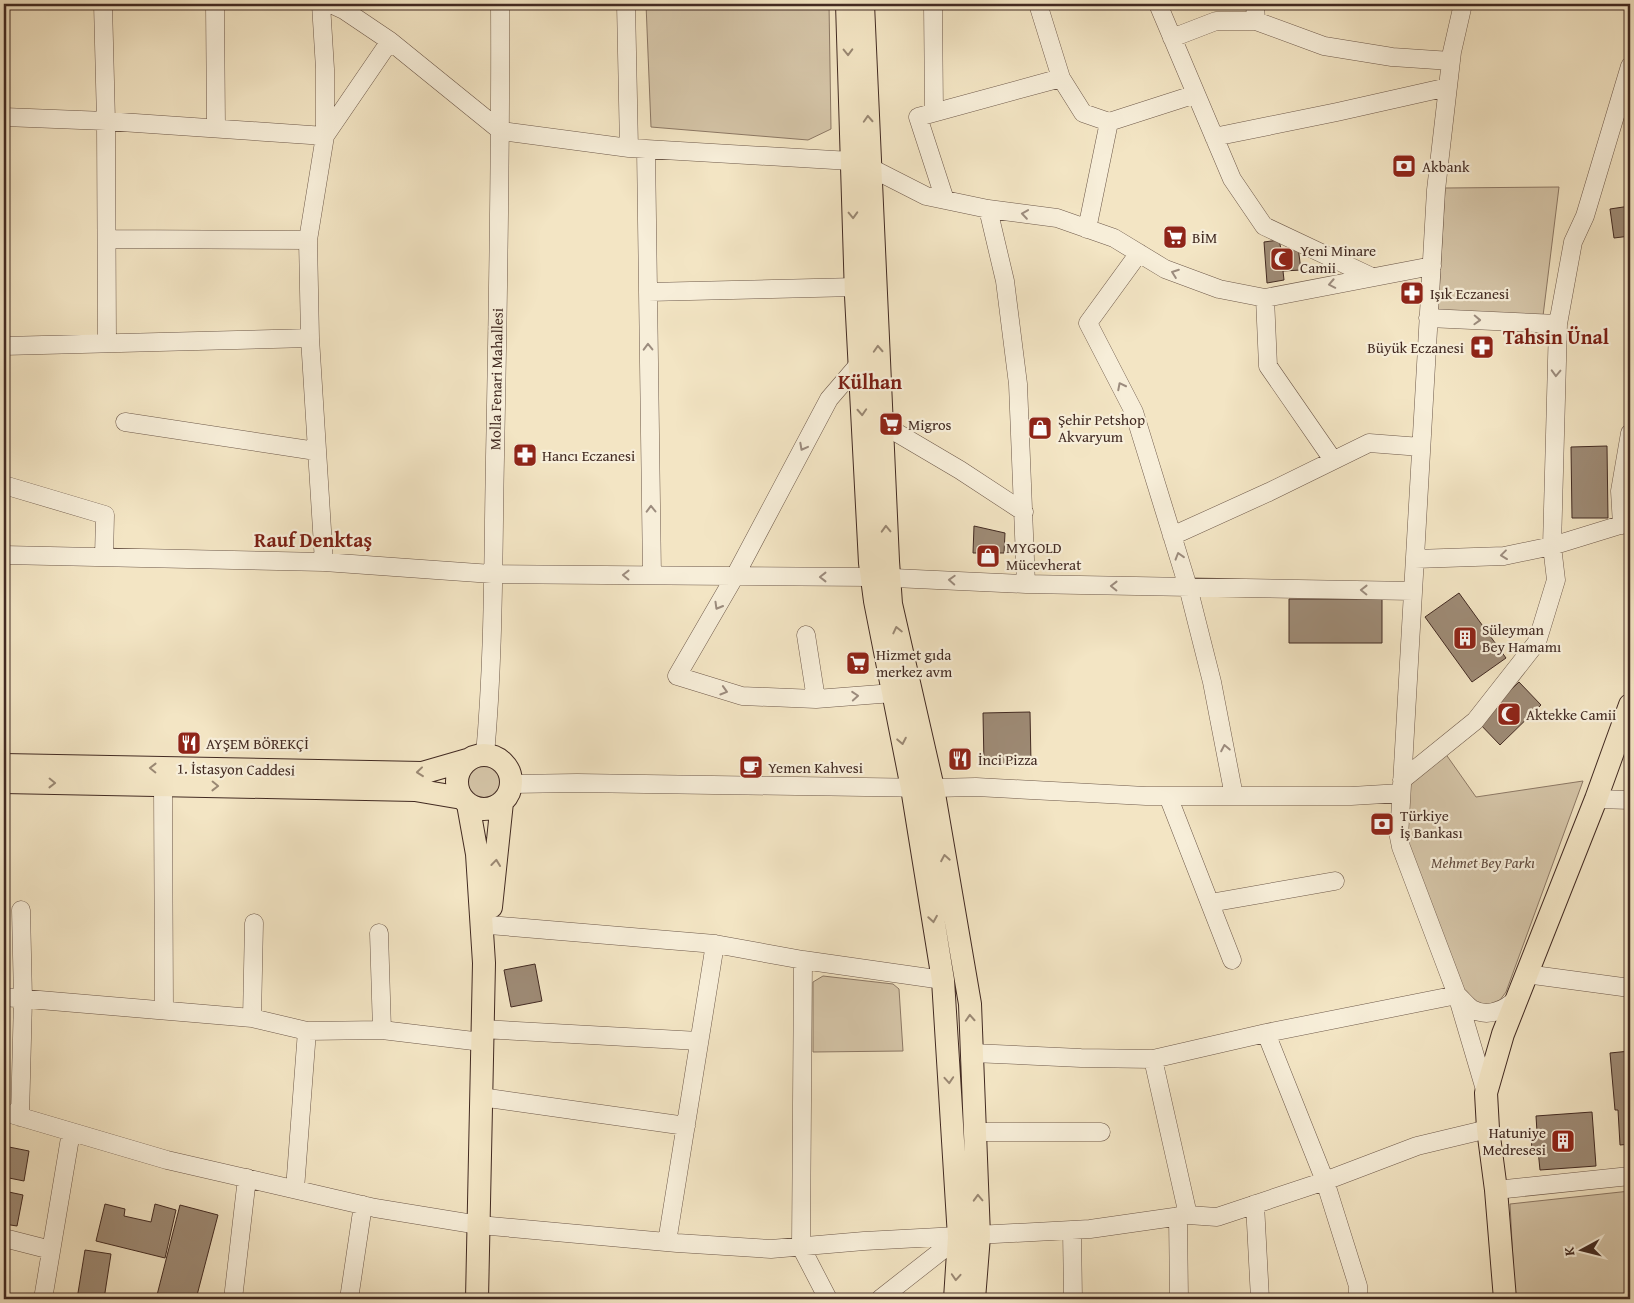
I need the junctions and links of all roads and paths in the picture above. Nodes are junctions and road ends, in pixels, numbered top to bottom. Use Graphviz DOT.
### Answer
graph roads {
  1 [pos="103,4"];
  2 [pos="215,4"];
  3 [pos="322,4"];
  4 [pos="500,4"];
  5 [pos="626,4"];
  6 [pos="847,4"];
  7 [pos="863,4"];
  8 [pos="933,4"];
  9 [pos="1038,4"];
  10 [pos="1158,4"];
  11 [pos="1463,4"];
  12 [pos="340,6"];
  13 [pos="1256,12"];
  14 [pos="1172,38"];
  15 [pos="390,41"];
  16 [pos="1451,61"];
  17 [pos="1630,66"];
  18 [pos="1061,78"];
  19 [pos="1448,87"];
  20 [pos="1196,94"];
  21 [pos="934,112"];
  22 [pos="4,117"];
  23 [pos="106,121"];
  24 [pos="1109,122"];
  25 [pos="216,128"];
  26 [pos="501,131"];
  27 [pos="325,136"];
  28 [pos="1214,137"];
  29 [pos="638,148"];
  30 [pos="861,164"];
  31 [pos="945,200"];
  32 [pos="988,209"];
  33 [pos="1087,229"];
  34 [pos="106,239"];
  35 [pos="308,240"];
  36 [pos="1139,253"];
  37 [pos="1432,266"];
  38 [pos="1372,277"];
  39 [pos="856,286"];
  40 [pos="648,292"];
  41 [pos="1265,298"];
  42 [pos="1428,318"];
  43 [pos="1558,324"];
  44 [pos="310,338"];
  45 [pos="107,343"];
  46 [pos="4,346"];
  47 [pos="859,364"];
  48 [pos="125,422"];
  49 [pos="882,424"];
  50 [pos="1630,433"];
  51 [pos="1421,447"];
  52 [pos="316,452"];
  53 [pos="1333,460"];
  54 [pos="4,485"];
  55 [pos="1024,512"];
  56 [pos="1626,523"];
  57 [pos="1172,536"];
  58 [pos="1552,546"];
  59 [pos="4,555"];
  60 [pos="104,557"];
  61 [pos="1415,558"];
  62 [pos="324,562"];
  63 [pos="492,574"];
  64 [pos="652,576"];
  65 [pos="735,576"];
  66 [pos="880,577"];
  67 [pos="1026,584"];
  68 [pos="1188,587"];
  69 [pos="1413,591"];
  70 [pos="806,634"];
  71 [pos="902,693"];
  72 [pos="816,699"];
  73 [pos="1630,705"];
  74 [pos="476,757"];
  75 [pos="4,765"];
  76 [pos="4,782"];
  77 [pos="164,785"];
  78 [pos="1402,787"];
  79 [pos="922,788"];
  80 [pos="507,793"];
  81 [pos="1168,796"];
  82 [pos="1234,796"];
  83 [pos="1596,799"];
  84 [pos="1630,800"];
  85 [pos="465,801"];
  86 [pos="1335,881"];
  87 [pos="1210,903"];
  88 [pos="22,910"];
  89 [pos="254,923"];
  90 [pos="489,925"];
  91 [pos="380,933"];
  92 [pos="715,944"];
  93 [pos="803,960"];
  94 [pos="1232,960"];
  95 [pos="484,963"];
  96 [pos="1526,974"];
  97 [pos="943,980"];
  98 [pos="1630,988"];
  99 [pos="1457,995"];
  100 [pos="4,997"];
  101 [pos="23,998"];
  102 [pos="1516,999"];
  103 [pos="164,1010"];
  104 [pos="252,1018"];
  105 [pos="382,1030"];
  106 [pos="307,1031"];
  107 [pos="1266,1033"];
  108 [pos="482,1036"];
  109 [pos="699,1041"];
  110 [pos="972,1053"];
  111 [pos="1153,1059"];
  112 [pos="1486,1093"];
  113 [pos="481,1098"];
  114 [pos="12,1114"];
  115 [pos="686,1126"];
  116 [pos="1488,1129"];
  117 [pos="71,1132"];
  118 [pos="975,1132"];
  119 [pos="1101,1132"];
  120 [pos="1630,1176"];
  121 [pos="247,1178"];
  122 [pos="1325,1181"];
  123 [pos="295,1189"];
  124 [pos="1496,1190"];
  125 [pos="1255,1204"];
  126 [pos="363,1205"];
  127 [pos="1183,1216"];
  128 [pos="479,1225"];
  129 [pos="1072,1230"];
  130 [pos="969,1236"];
  131 [pos="4,1238"];
  132 [pos="667,1242"];
  133 [pos="801,1246"];
  134 [pos="51,1250"];
  135 [pos="43,1299"];
  136 [pos="234,1299"];
  137 [pos="349,1299"];
  138 [pos="477,1299"];
  139 [pos="828,1299"];
  140 [pos="880,1299"];
  141 [pos="955,1299"];
  142 [pos="974,1299"];
  143 [pos="1073,1299"];
  144 [pos="1178,1299"];
  145 [pos="1260,1299"];
  146 [pos="1358,1299"];
  147 [pos="1505,1299"];
  1 -- 23 [label="street"];
  2 -- 25 [label="street"];
  3 -- 27 [label="street"];
  4 -- 26 [label="street, Molla Fenari Mahallesi"];
  5 -- 29 [label="street"];
  6 -- 30 [label="main road, one-way"];
  30 -- 7 [label="main road, one-way"];
  8 -- 21 [label="street"];
  9 -- 18 [label="street"];
  10 -- 14 [label="street"];
  11 -- 16 [label="street"];
  12 -- 15 [label="street"];
  13 -- 14 [label="street"];
  13 -- 16 [label="street"];
  14 -- 20 [label="street"];
  15 -- 26 [label="street"];
  15 -- 27 [label="street"];
  16 -- 19 [label="street"];
  17 -- 43 [label="street"];
  18 -- 21 [label="street"];
  18 -- 24 [label="street"];
  19 -- 28 [label="street"];
  19 -- 37 [label="street"];
  20 -- 24 [label="street"];
  20 -- 28 [label="street"];
  21 -- 31 [label="street"];
  22 -- 23 [label="street"];
  23 -- 25 [label="street"];
  23 -- 34 [label="street"];
  24 -- 33 [label="street"];
  25 -- 27 [label="street"];
  26 -- 29 [label="street"];
  26 -- 63 [label="street, Molla Fenari Mahallesi"];
  27 -- 35 [label="street"];
  28 -- 38 [label="street"];
  29 -- 30 [label="street"];
  29 -- 40 [label="street"];
  30 -- 31 [label="street"];
  30 -- 39 [label="main road, one-way"];
  49 -- 30 [label="main road, one-way"];
  31 -- 32 [label="street"];
  33 -- 32 [label="street, one-way"];
  32 -- 55 [label="street"];
  33 -- 36 [label="street"];
  34 -- 35 [label="street"];
  34 -- 45 [label="street"];
  35 -- 44 [label="street"];
  41 -- 36 [label="street, one-way"];
  57 -- 36 [label="street, one-way"];
  37 -- 38 [label="street"];
  37 -- 42 [label="street"];
  38 -- 41 [label="street, one-way"];
  39 -- 40 [label="street"];
  39 -- 47 [label="main road"];
  64 -- 40 [label="street, one-way"];
  41 -- 53 [label="street"];
  42 -- 43 [label="street, one-way"];
  42 -- 51 [label="street"];
  43 -- 58 [label="street, one-way"];
  44 -- 45 [label="street"];
  44 -- 52 [label="street"];
  45 -- 46 [label="street"];
  47 -- 65 [label="street, one-way"];
  47 -- 66 [label="main road, one-way"];
  48 -- 52 [label="street"];
  49 -- 55 [label="street"];
  66 -- 49 [label="main road, one-way"];
  50 -- 56 [label="street"];
  51 -- 53 [label="street"];
  51 -- 61 [label="street"];
  52 -- 62 [label="street"];
  53 -- 57 [label="street"];
  54 -- 60 [label="street"];
  55 -- 67 [label="street"];
  56 -- 58 [label="street"];
  68 -- 57 [label="street, one-way"];
  58 -- 61 [label="street, one-way"];
  58 -- 78 [label="street"];
  59 -- 60 [label="street"];
  60 -- 62 [label="street"];
  61 -- 69 [label="street"];
  62 -- 63 [label="street"];
  64 -- 63 [label="street, one-way"];
  63 -- 74 [label="street, Molla Fenari Mahallesi"];
  64 -- 65 [label="street"];
  66 -- 65 [label="street, one-way"];
  65 -- 72 [label="street, one-way"];
  67 -- 66 [label="street, one-way"];
  66 -- 71 [label="main road"];
  68 -- 67 [label="street, one-way"];
  69 -- 68 [label="street, one-way"];
  82 -- 68 [label="street, one-way"];
  69 -- 78 [label="street"];
  70 -- 72 [label="street"];
  72 -- 71 [label="street, one-way"];
  71 -- 79 [label="main road"];
  73 -- 83 [label="main road"];
  74 -- 75 [label="main road, 1. İstasyon Caddesi, one-way"];
  74 -- 80 [label="main road"];
  74 -- 85 [label="main road"];
  76 -- 77 [label="main road, 1. İstasyon Caddesi, one-way"];
  77 -- 85 [label="main road, 1. İstasyon Caddesi, one-way"];
  77 -- 103 [label="street"];
  78 -- 82 [label="street"];
  78 -- 99 [label="street"];
  79 -- 80 [label="street"];
  79 -- 81 [label="street"];
  79 -- 97 [label="main road, one-way"];
  110 -- 79 [label="main road, one-way"];
  80 -- 85 [label="main road"];
  90 -- 80 [label="main road, one-way"];
  81 -- 82 [label="street"];
  81 -- 87 [label="street"];
  83 -- 84 [label="street"];
  83 -- 96 [label="main road"];
  85 -- 95 [label="main road"];
  86 -- 87 [label="street"];
  87 -- 94 [label="street"];
  88 -- 101 [label="street"];
  89 -- 104 [label="street"];
  90 -- 92 [label="street"];
  90 -- 95 [label="main road"];
  91 -- 105 [label="street"];
  92 -- 93 [label="street"];
  92 -- 109 [label="street"];
  93 -- 97 [label="street"];
  93 -- 133 [label="street"];
  95 -- 108 [label="main road"];
  96 -- 98 [label="street"];
  96 -- 102 [label="main road"];
  97 -- 130 [label="main road, one-way"];
  99 -- 102 [label="street"];
  99 -- 107 [label="street"];
  99 -- 112 [label="street"];
  100 -- 101 [label="street"];
  101 -- 103 [label="street"];
  101 -- 114 [label="street"];
  102 -- 112 [label="main road"];
  103 -- 104 [label="street"];
  104 -- 106 [label="street"];
  105 -- 106 [label="street"];
  105 -- 108 [label="street"];
  106 -- 123 [label="street"];
  107 -- 111 [label="street"];
  107 -- 122 [label="street"];
  108 -- 109 [label="street"];
  108 -- 113 [label="main road"];
  109 -- 115 [label="street"];
  110 -- 111 [label="street"];
  110 -- 118 [label="main road"];
  111 -- 127 [label="street"];
  112 -- 116 [label="main road"];
  113 -- 115 [label="street"];
  113 -- 128 [label="main road"];
  114 -- 117 [label="street"];
  115 -- 132 [label="street"];
  116 -- 122 [label="street"];
  116 -- 124 [label="main road"];
  117 -- 121 [label="street"];
  117 -- 134 [label="street"];
  118 -- 119 [label="street"];
  130 -- 118 [label="main road, one-way"];
  120 -- 124 [label="street"];
  121 -- 123 [label="street"];
  121 -- 136 [label="street"];
  122 -- 125 [label="street"];
  122 -- 146 [label="street"];
  123 -- 126 [label="street"];
  124 -- 147 [label="main road"];
  125 -- 127 [label="street"];
  125 -- 145 [label="street"];
  126 -- 128 [label="street"];
  126 -- 137 [label="street"];
  127 -- 129 [label="street"];
  127 -- 144 [label="street"];
  128 -- 132 [label="street"];
  128 -- 138 [label="main road"];
  129 -- 130 [label="street"];
  129 -- 143 [label="street"];
  130 -- 133 [label="street"];
  130 -- 140 [label="street"];
  130 -- 141 [label="main road, one-way"];
  130 -- 142 [label="main road"];
  131 -- 134 [label="street"];
  132 -- 133 [label="street"];
  133 -- 139 [label="street"];
  134 -- 135 [label="street"];
}
